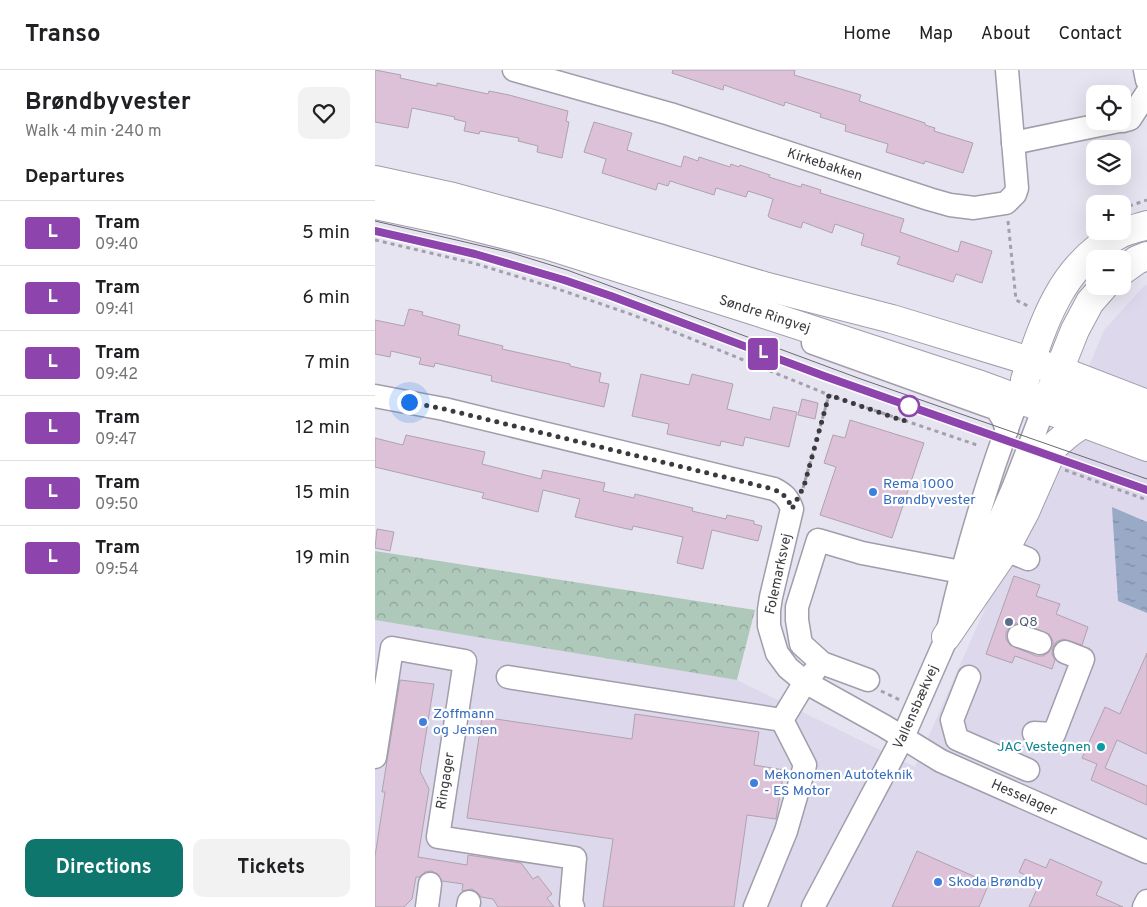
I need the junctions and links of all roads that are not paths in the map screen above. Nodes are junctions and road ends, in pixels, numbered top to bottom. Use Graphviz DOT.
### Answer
graph roads {
  1 [pos="514,70"];
  2 [pos="1007,70"];
  3 [pos="1145,70"];
  4 [pos="1147,80"];
  5 [pos="1147,93"];
  6 [pos="1131,117"];
  7 [pos="1086,128"];
  8 [pos="1013,142"];
  9 [pos="375,180"];
  10 [pos="375,205"];
  11 [pos="1147,225"];
  12 [pos="1147,256"];
  13 [pos="1131,264"];
  14 [pos="1096,295"];
  15 [pos="758,312"];
  16 [pos="1024,380"];
  17 [pos="1051,391"];
  18 [pos="375,396"];
  19 [pos="1147,404"];
  20 [pos="1084,423"];
  21 [pos="1147,426"];
  22 [pos="1007,430"];
  23 [pos="1147,447"];
  24 [pos="998,547"];
  25 [pos="961,572"];
  26 [pos="1019,636"];
  27 [pos="946,637"];
  28 [pos="1040,643"];
  29 [pos="1065,652"];
  30 [pos="822,663"];
  31 [pos="509,677"];
  32 [pos="969,677"];
  33 [pos="868,680"];
  34 [pos="805,682"];
  35 [pos="782,720"];
  36 [pos="1034,733"];
  37 [pos="903,737"];
  38 [pos="375,757"];
  39 [pos="1028,770"];
  40 [pos="1147,852"];
  41 [pos="430,884"];
  42 [pos="1147,901"];
  43 [pos="427,907"];
  44 [pos="573,907"];
  45 [pos="755,907"];
  46 [pos="813,907"];
  47 [pos="1145,907"];
  1 -- 8 [label="street, Kirkebakken"];
  2 -- 8 [label="street"];
  3 -- 4 [label="street"];
  5 -- 6 [label="street"];
  7 -- 8 [label="street"];
  9 -- 16 [label="main road, Søndre Ringvej"];
  10 -- 15 [label="main road, Søndre Ringvej"];
  11 -- 16 [label="main road"];
  12 -- 13 [label="main road"];
  14 -- 17 [label="main road"];
  15 -- 16 [label="main road, Søndre Ringvej"];
  15 -- 22 [label="street"];
  16 -- 17 [label="main road, Søndre Ringvej"];
  16 -- 17 [label="main road"];
  16 -- 22 [label="street, Vallensbækvej"];
  17 -- 19 [label="main road, Søndre Ringvej"];
  17 -- 20 [label="main road, Søndre Ringvej"];
  17 -- 21 [label="street"];
  17 -- 24 [label="street, Vallensbækvej"];
  18 -- 34 [label="street, Folemarksvej"];
  20 -- 23 [label="main road, Søndre Ringvej"];
  20 -- 24 [label="main road"];
  22 -- 24 [label="street, Vallensbækvej"];
  24 -- 25 [label="street, Vallensbækvej"];
  24 -- 27 [label="main road"];
  25 -- 27 [label="street, Vallensbækvej"];
  25 -- 30 [label="street"];
  26 -- 28 [label="street"];
  27 -- 37 [label="street, Vallensbækvej"];
  29 -- 36 [label="street"];
  30 -- 33 [label="street"];
  30 -- 34 [label="street"];
  31 -- 35 [label="street"];
  32 -- 39 [label="street"];
  34 -- 35 [label="street"];
  34 -- 37 [label="street, Folemarksvej"];
  35 -- 45 [label="street"];
  37 -- 40 [label="street, Hesselager"];
  37 -- 46 [label="street, Vallensbækvej"];
  38 -- 44 [label="street, Ringager"];
  41 -- 43 [label="street"];
  42 -- 47 [label="street"];
}
